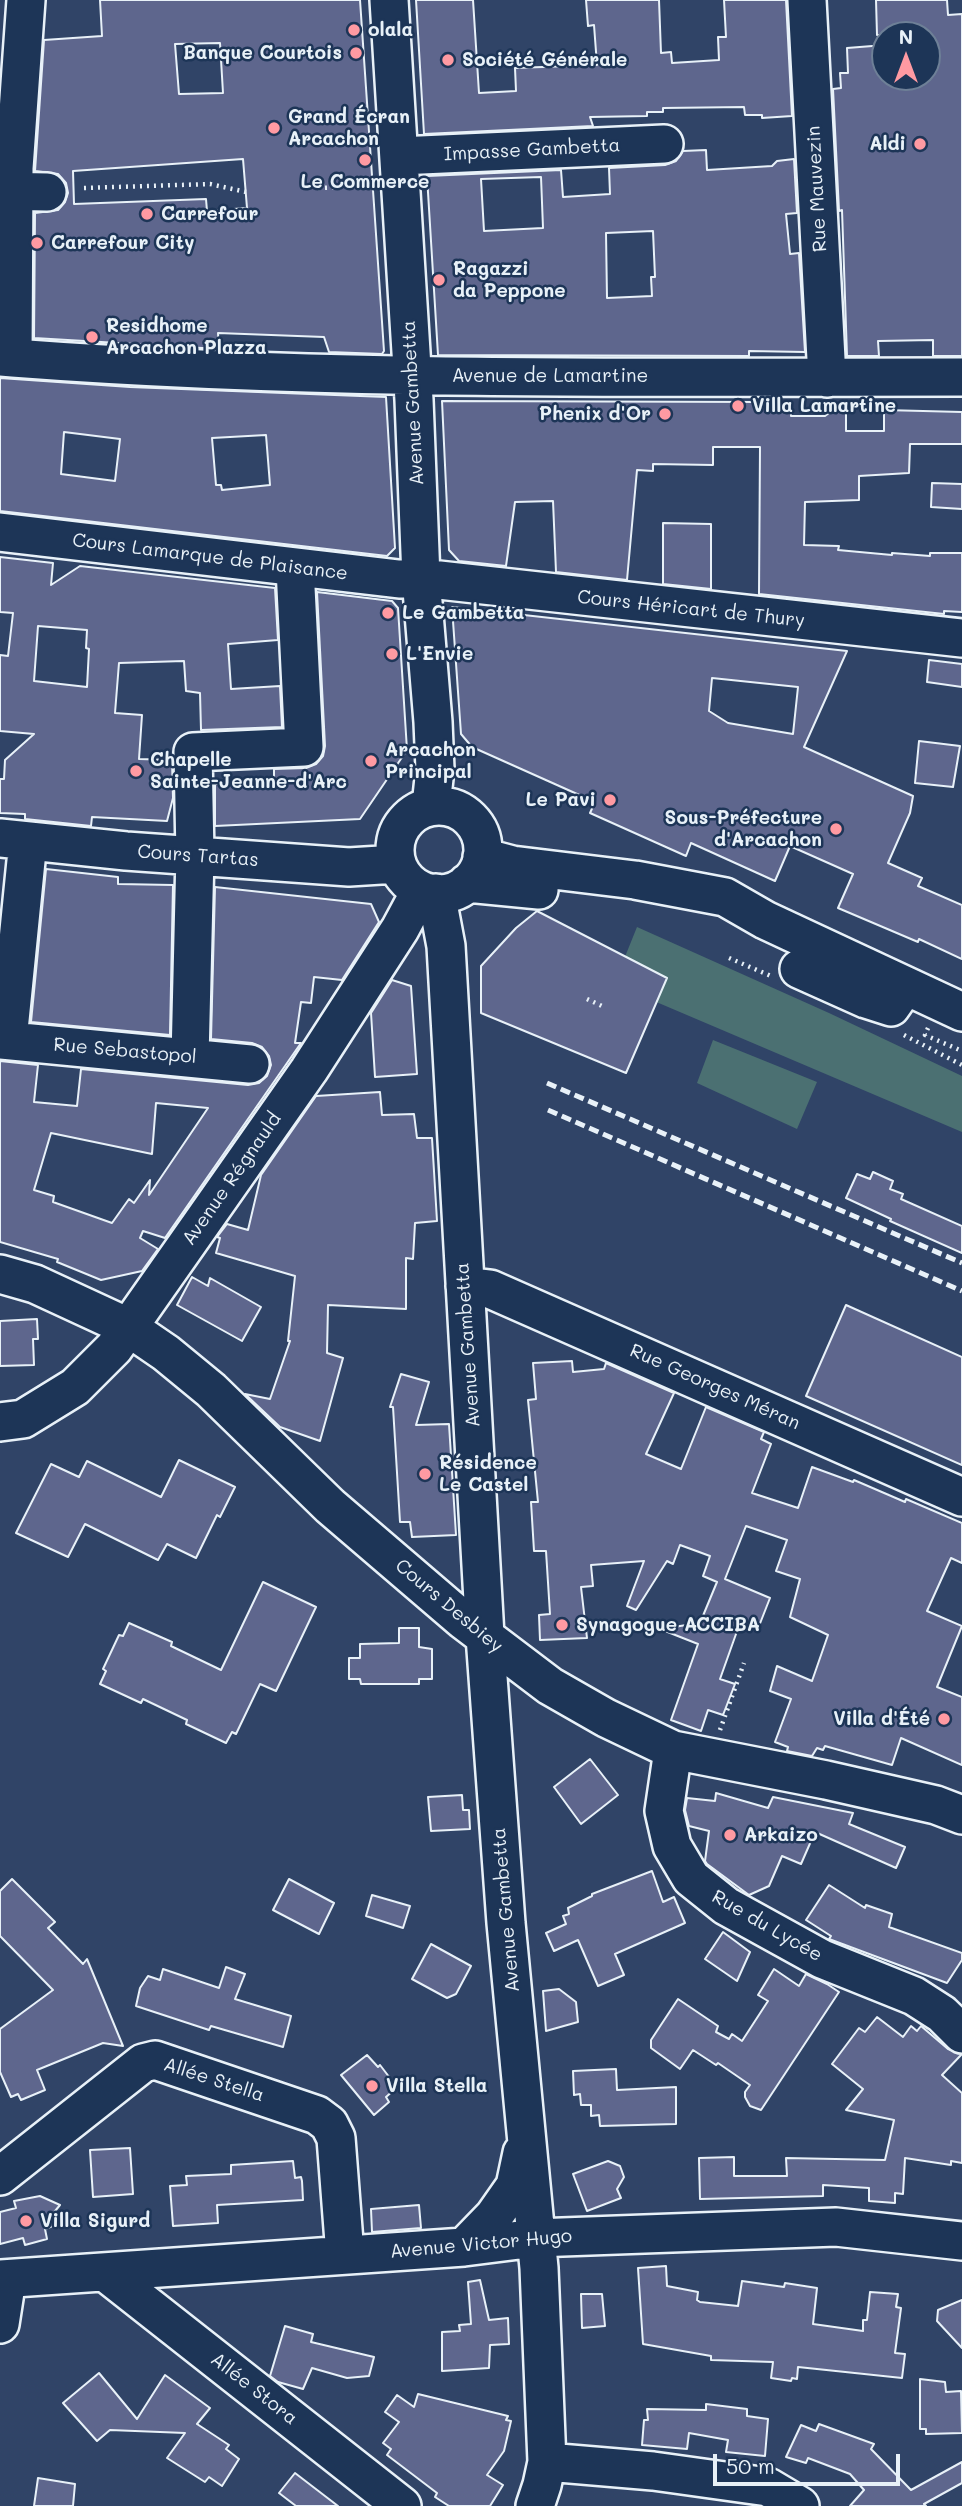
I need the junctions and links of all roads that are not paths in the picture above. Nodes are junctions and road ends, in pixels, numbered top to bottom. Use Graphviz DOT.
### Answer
graph roads {
  1 [pos="26,0"];
  2 [pos="389,0"];
  3 [pos="807,0"];
  4 [pos="664,144"];
  5 [pos="399,156"];
  6 [pos="18,185"];
  7 [pos="7,357"];
  8 [pos="412,376"];
  9 [pos="962,377"];
  10 [pos="827,378"];
  11 [pos="0,532"];
  12 [pos="295,568"];
  13 [pos="421,578"];
  14 [pos="962,638"];
  15 [pos="431,806"];
  16 [pos="14,840"];
  17 [pos="195,855"];
  18 [pos="441,877"];
  19 [pos="799,969"];
  20 [pos="905,986"];
  21 [pos="962,1012"];
  22 [pos="4,1040"];
  23 [pos="190,1058"];
  24 [pos="250,1064"];
  25 [pos="0,1274"];
  26 [pos="465,1286"];
  27 [pos="128,1327"];
  28 [pos="0,1422"];
  29 [pos="962,1497"];
  30 [pos="485,1636"];
  31 [pos="673,1750"];
  32 [pos="962,1815"];
  33 [pos="962,2034"];
  34 [pos="527,2131"];
  35 [pos="0,2176"];
  36 [pos="494,2216"];
  37 [pos="535,2238"];
  38 [pos="962,2241"];
  39 [pos="464,2246"];
  40 [pos="345,2255"];
  41 [pos="106,2273"];
  42 [pos="3,2279"];
  43 [pos="0,2324"];
  44 [pos="547,2462"];
  45 [pos="402,2506"];
  46 [pos="534,2506"];
  47 [pos="800,2506"];
  1 -- 6 [label="street"];
  2 -- 5 [label="street, Avenue Gambetta"];
  3 -- 10 [label="street, Rue Mauvezin"];
  4 -- 5 [label="street, Impasse Gambetta"];
  5 -- 8 [label="street, Avenue Gambetta"];
  6 -- 7 [label="street"];
  7 -- 8 [label="street, Avenue de Lamartine"];
  8 -- 10 [label="street, Avenue de Lamartine"];
  8 -- 13 [label="street, Avenue Gambetta"];
  9 -- 10 [label="street, Avenue de Lamartine"];
  11 -- 12 [label="street, Cours Lamarque de Plaisance"];
  12 -- 13 [label="street, Cours Lamarque de Plaisance"];
  12 -- 17 [label="street"];
  13 -- 14 [label="street, Cours Héricart de Thury"];
  13 -- 15 [label="street, Avenue Gambetta"];
  15 -- 18 [label="street"];
  15 -- 18 [label="street"];
  16 -- 17 [label="street, Cours Tartas"];
  16 -- 22 [label="street"];
  17 -- 18 [label="street, Cours Tartas"];
  17 -- 23 [label="street"];
  18 -- 20 [label="street, Cours Tartas"];
  18 -- 26 [label="street, Avenue Gambetta"];
  18 -- 27 [label="street, Avenue Régnauld"];
  19 -- 20 [label="street"];
  20 -- 21 [label="street, Cours Tartas"];
  22 -- 23 [label="street, Rue Sebastopol"];
  23 -- 24 [label="street, Rue Sebastopol"];
  25 -- 27 [label="street, Cours Desbiey"];
  26 -- 29 [label="street, Rue Georges Méran"];
  26 -- 30 [label="street, Avenue Gambetta"];
  27 -- 28 [label="street, Avenue Régnauld"];
  27 -- 30 [label="street, Cours Desbiey"];
  30 -- 31 [label="street, Cours Desbiey"];
  30 -- 34 [label="street, Avenue Gambetta"];
  31 -- 32 [label="street, Cours Desbiey"];
  31 -- 33 [label="street, Rue du Lycée"];
  34 -- 36 [label="street, Avenue Gambetta"];
  34 -- 37 [label="street, Avenue Gambetta"];
  35 -- 40 [label="street, Allée Stella"];
  36 -- 37 [label="street"];
  36 -- 39 [label="street, Avenue Gambetta"];
  37 -- 38 [label="street, Avenue Victor Hugo"];
  37 -- 39 [label="street, Avenue Victor Hugo"];
  37 -- 44 [label="street, Avenue Gambetta"];
  39 -- 40 [label="street, Avenue Victor Hugo"];
  40 -- 41 [label="street, Avenue Victor Hugo"];
  41 -- 42 [label="street, Avenue Victor Hugo"];
  41 -- 45 [label="street, Allée Stora"];
  42 -- 43 [label="street"];
  44 -- 46 [label="street, Avenue Gambetta"];
  44 -- 47 [label="street"];
}
